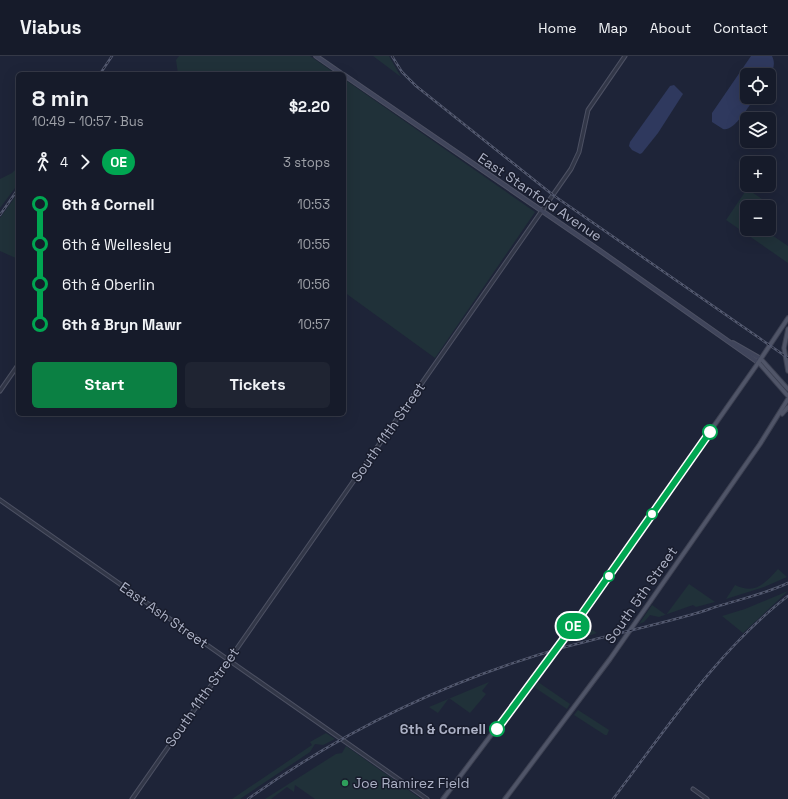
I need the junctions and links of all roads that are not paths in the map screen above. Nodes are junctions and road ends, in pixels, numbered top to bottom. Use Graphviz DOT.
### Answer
graph roads {
  1 [pos="316,56"];
  2 [pos="625,56"];
  3 [pos="339,72"];
  4 [pos="346,77"];
  5 [pos="542,211"];
  6 [pos="788,318"];
  7 [pos="788,329"];
  8 [pos="723,337"];
  9 [pos="761,359"];
  10 [pos="759,363"];
  11 [pos="16,368"];
  12 [pos="788,372"];
  13 [pos="788,389"];
  14 [pos="0,391"];
  15 [pos="788,396"];
  16 [pos="788,399"];
  17 [pos="788,407"];
  18 [pos="779,416"];
  19 [pos="0,500"];
  20 [pos="228,660"];
  21 [pos="694,789"];
  22 [pos="132,799"];
  23 [pos="427,799"];
  24 [pos="443,799"];
  25 [pos="505,799"];
  26 [pos="707,799"];
  1 -- 3 [label="main road, East Stanford Avenue"];
  2 -- 5 [label="street, South 11th Street"];
  4 -- 5 [label="main road, East Stanford Avenue"];
  5 -- 8 [label="main road, East Stanford Avenue"];
  5 -- 20 [label="street, South 11th Street"];
  6 -- 9 [label="main road"];
  7 -- 12 [label="main road"];
  8 -- 9 [label="main road, East Stanford Avenue"];
  8 -- 10 [label="main road, East Stanford Avenue"];
  9 -- 10 [label="main road"];
  9 -- 13 [label="main road, East Stanford Avenue"];
  10 -- 15 [label="main road, East Stanford Avenue"];
  10 -- 24 [label="main road"];
  11 -- 14 [label="street"];
  16 -- 18 [label="main road, South 5th Street"];
  17 -- 18 [label="main road"];
  18 -- 25 [label="main road, South 5th Street"];
  19 -- 20 [label="street, East Ash Street"];
  20 -- 22 [label="street, South 11th Street"];
  20 -- 23 [label="street, East Ash Street"];
  21 -- 26 [label="street"];
}
